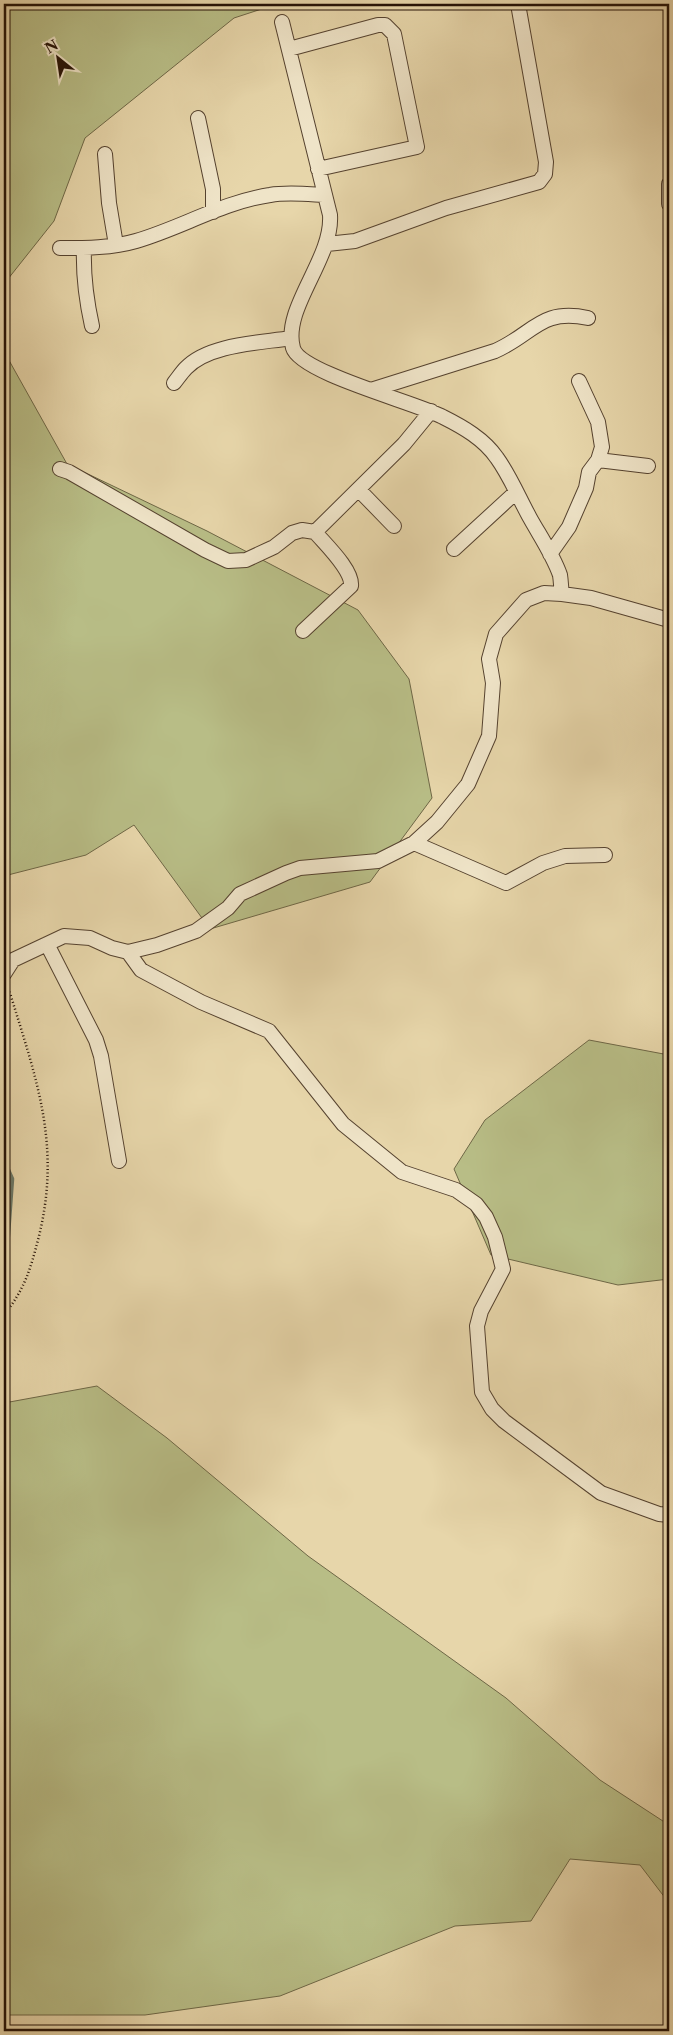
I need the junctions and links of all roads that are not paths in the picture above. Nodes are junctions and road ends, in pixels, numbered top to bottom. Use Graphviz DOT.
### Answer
graph roads {
  1 [pos="518,4"];
  2 [pos="282,22"];
  3 [pos="289,49"];
  4 [pos="198,118"];
  5 [pos="105,154"];
  6 [pos="318,169"];
  7 [pos="669,184"];
  8 [pos="323,195"];
  9 [pos="669,204"];
  10 [pos="213,212"];
  11 [pos="327,244"];
  12 [pos="116,245"];
  13 [pos="60,248"];
  14 [pos="84,248"];
  15 [pos="588,318"];
  16 [pos="92,326"];
  17 [pos="291,338"];
  18 [pos="579,381"];
  19 [pos="174,383"];
  20 [pos="371,390"];
  21 [pos="431,411"];
  22 [pos="598,460"];
  23 [pos="648,466"];
  24 [pos="60,469"];
  25 [pos="359,490"];
  26 [pos="516,492"];
  27 [pos="394,526"];
  28 [pos="315,532"];
  29 [pos="454,549"];
  30 [pos="550,554"];
  31 [pos="562,594"];
  32 [pos="669,620"];
  33 [pos="303,631"];
  34 [pos="414,843"];
  35 [pos="604,855"];
  36 [pos="47,944"];
  37 [pos="128,952"];
  38 [pos="4,974"];
  39 [pos="118,1161"];
  40 [pos="669,1515"];
  1 -- 11 [label="street"];
  2 -- 3 [label="street"];
  3 -- 6 [label="street"];
  3 -- 6 [label="street"];
  4 -- 10 [label="street"];
  5 -- 12 [label="street"];
  6 -- 8 [label="street"];
  7 -- 9 [label="street"];
  8 -- 10 [label="street"];
  8 -- 11 [label="street"];
  10 -- 12 [label="street"];
  11 -- 17 [label="street"];
  12 -- 14 [label="street"];
  13 -- 14 [label="street"];
  14 -- 16 [label="street"];
  15 -- 20 [label="street"];
  17 -- 19 [label="street"];
  17 -- 20 [label="street"];
  18 -- 22 [label="street"];
  20 -- 21 [label="street"];
  21 -- 25 [label="street"];
  21 -- 26 [label="street"];
  22 -- 23 [label="street"];
  22 -- 30 [label="street"];
  24 -- 28 [label="street"];
  25 -- 27 [label="street"];
  25 -- 28 [label="street"];
  26 -- 29 [label="street"];
  26 -- 30 [label="street"];
  28 -- 33 [label="street"];
  30 -- 31 [label="street"];
  31 -- 32 [label="street"];
  31 -- 34 [label="street"];
  34 -- 35 [label="street"];
  34 -- 37 [label="street"];
  36 -- 37 [label="street"];
  36 -- 38 [label="street"];
  36 -- 39 [label="street"];
  37 -- 40 [label="street"];
}
